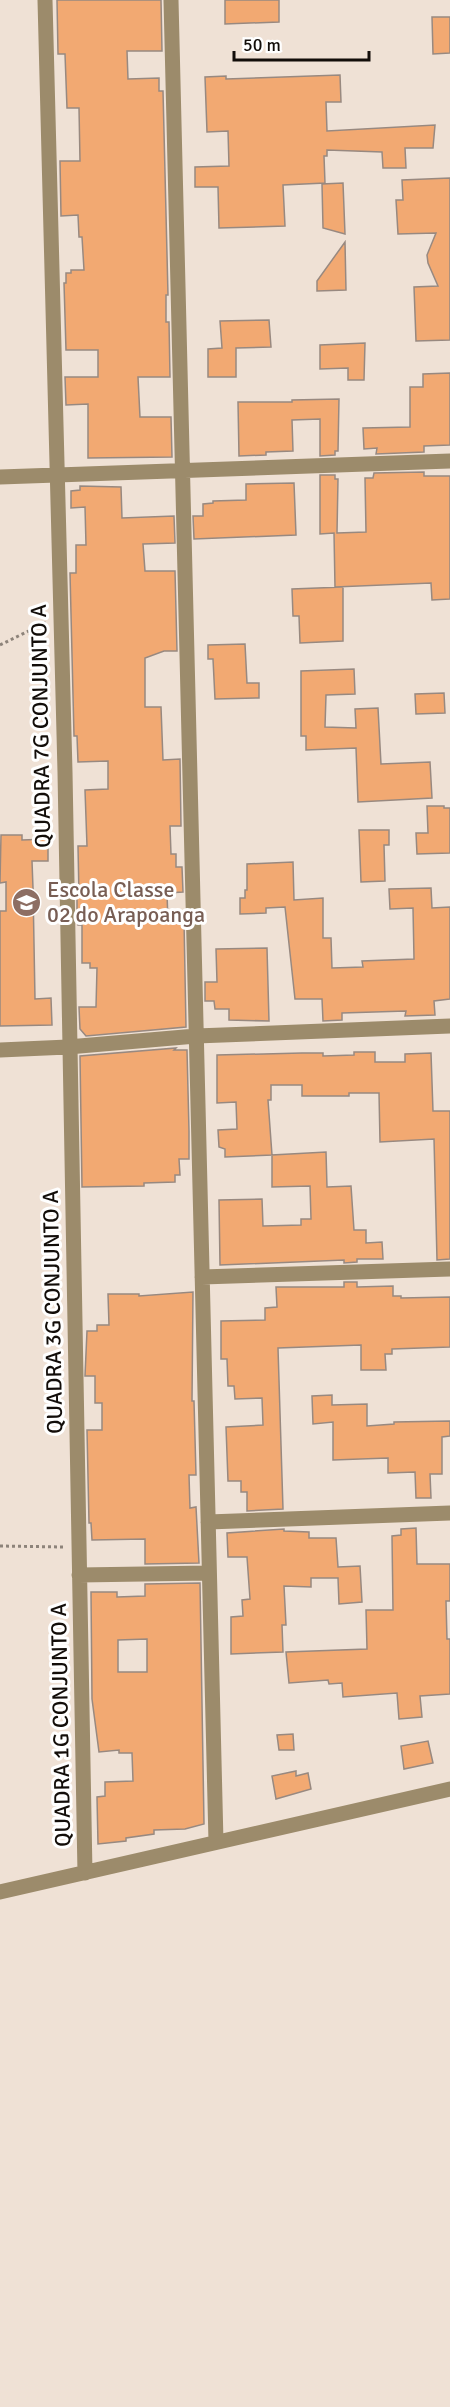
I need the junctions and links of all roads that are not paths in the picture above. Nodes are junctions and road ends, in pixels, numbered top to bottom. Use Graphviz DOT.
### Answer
graph roads {
  1 [pos="45,0"];
  2 [pos="171,0"];
  3 [pos="450,461"];
  4 [pos="182,471"];
  5 [pos="57,475"];
  6 [pos="0,477"];
  7 [pos="450,1026"];
  8 [pos="196,1036"];
  9 [pos="68,1047"];
  10 [pos="0,1050"];
  11 [pos="450,1269"];
  12 [pos="202,1277"];
  13 [pos="450,1514"];
  14 [pos="208,1522"];
  15 [pos="209,1573"];
  16 [pos="79,1575"];
  17 [pos="450,1790"];
  18 [pos="216,1842"];
  19 [pos="85,1873"];
  20 [pos="0,1892"];
  1 -- 5 [label="street, QUADRA 7G CONJUNTO A"];
  2 -- 4 [label="street"];
  3 -- 4 [label="street"];
  4 -- 5 [label="street"];
  4 -- 8 [label="street"];
  5 -- 6 [label="street"];
  5 -- 9 [label="street, QUADRA 7G CONJUNTO A"];
  7 -- 8 [label="street"];
  8 -- 9 [label="street"];
  8 -- 12 [label="street"];
  9 -- 10 [label="street"];
  9 -- 16 [label="street, QUADRA 3G CONJUNTO A"];
  11 -- 12 [label="street"];
  12 -- 14 [label="street"];
  13 -- 14 [label="street"];
  14 -- 15 [label="street"];
  15 -- 16 [label="street"];
  15 -- 18 [label="street"];
  16 -- 19 [label="street, QUADRA 1G CONJUNTO A"];
  17 -- 18 [label="street"];
  18 -- 19 [label="street"];
  19 -- 20 [label="street"];
}
